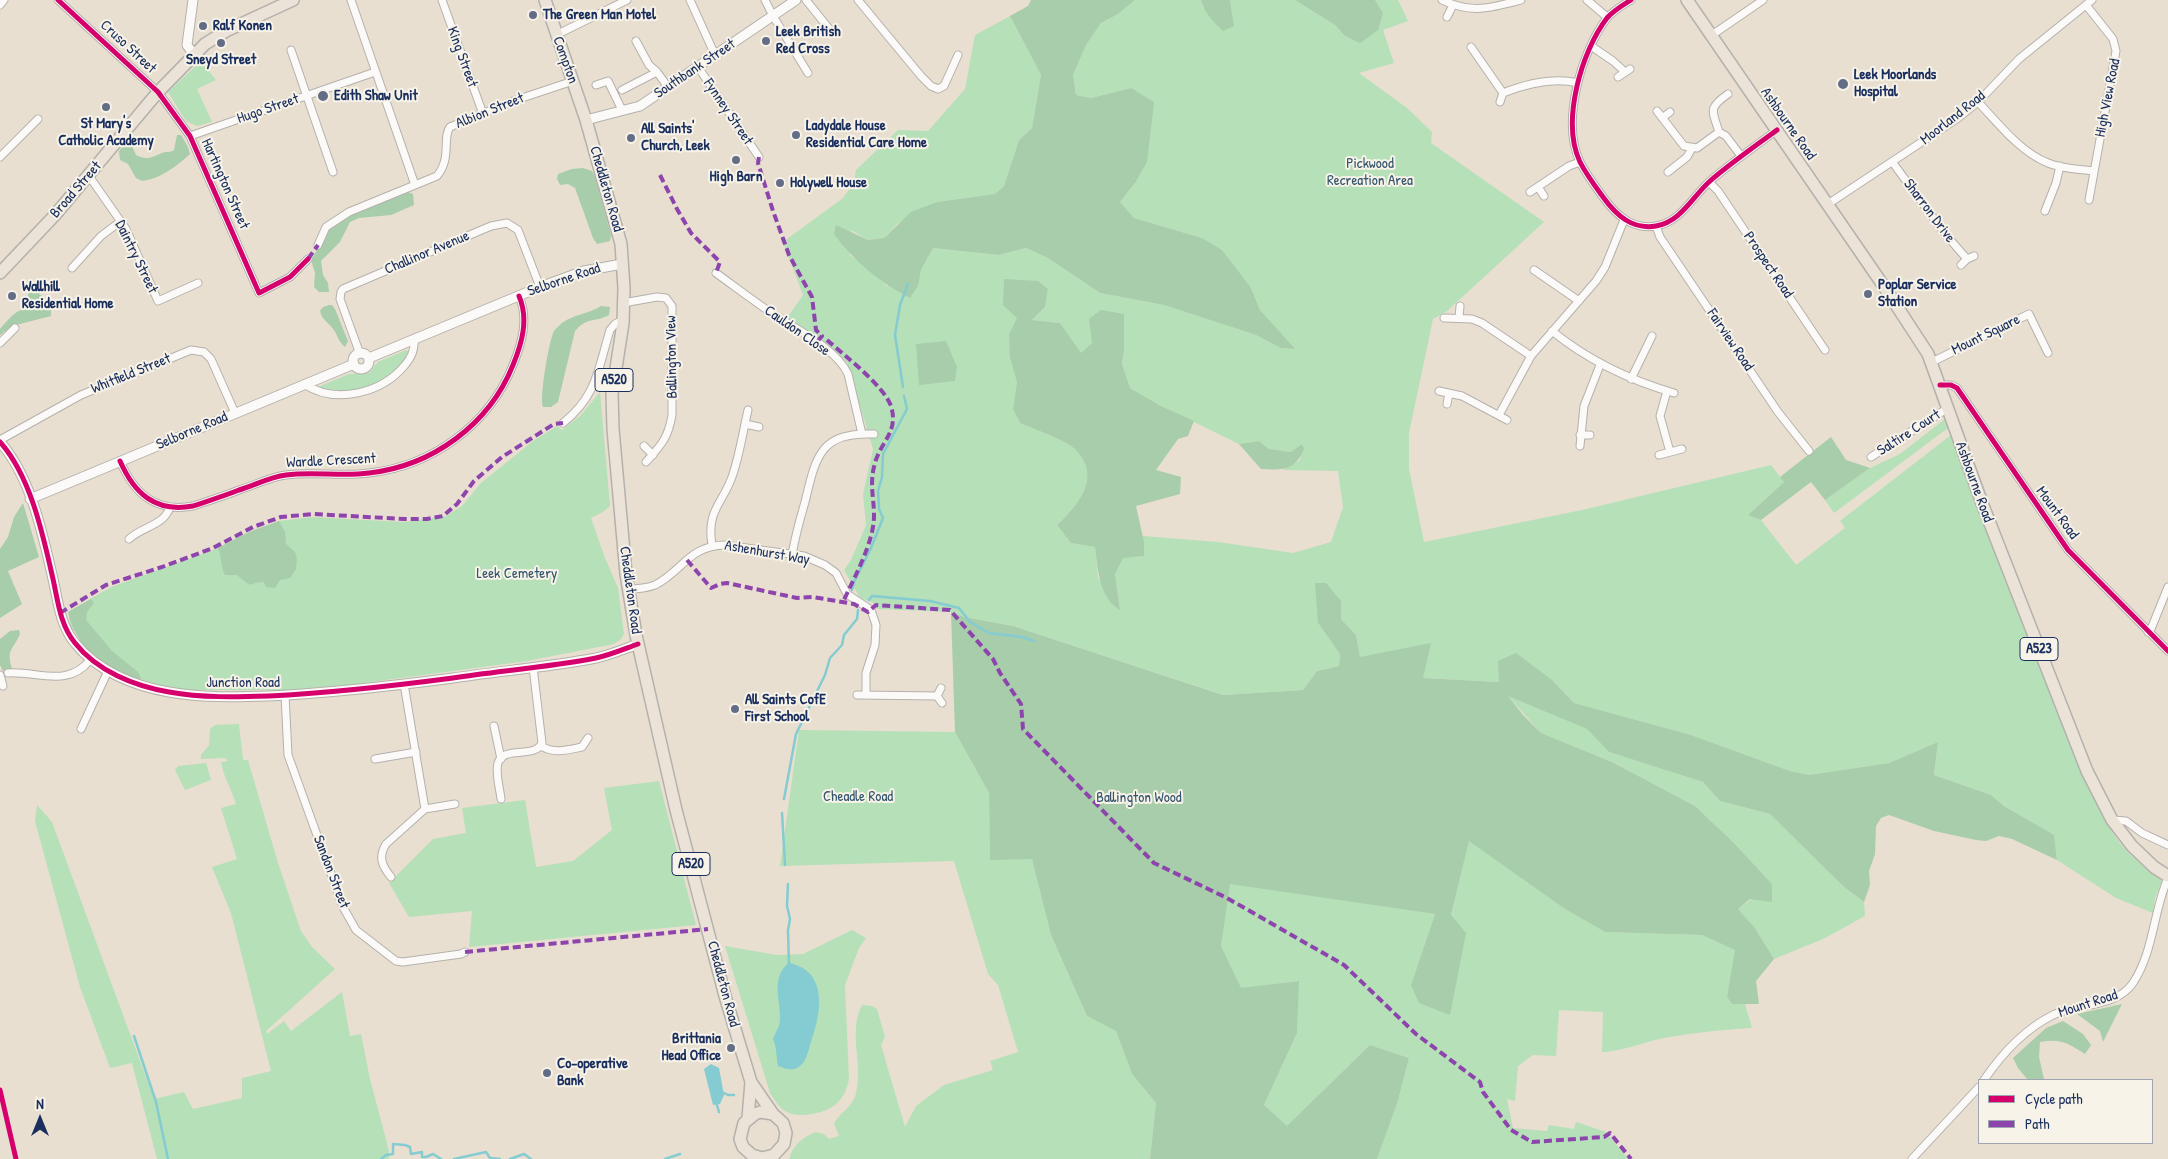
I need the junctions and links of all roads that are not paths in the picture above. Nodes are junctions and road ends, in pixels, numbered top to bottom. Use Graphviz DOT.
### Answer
graph roads {
  1 [pos="4,0"];
  2 [pos="58,0"];
  3 [pos="193,0"];
  4 [pos="293,0"];
  5 [pos="351,0"];
  6 [pos="442,0"];
  7 [pos="545,0"];
  8 [pos="627,0"];
  9 [pos="690,0"];
  10 [pos="765,0"];
  11 [pos="796,0"];
  12 [pos="806,0"];
  13 [pos="858,0"];
  14 [pos="1442,0"];
  15 [pos="1521,0"];
  16 [pos="1587,0"];
  17 [pos="1631,0"];
  18 [pos="1687,0"];
  19 [pos="1763,0"];
  20 [pos="2089,3"];
  21 [pos="0,5"];
  22 [pos="1452,5"];
  23 [pos="773,16"];
  24 [pos="1447,17"];
  25 [pos="1607,18"];
  26 [pos="830,30"];
  27 [pos="556,35"];
  28 [pos="1712,35"];
  29 [pos="636,41"];
  30 [pos="1591,46"];
  31 [pos="291,50"];
  32 [pos="1476,50"];
  33 [pos="194,55"];
  34 [pos="715,55"];
  35 [pos="958,55"];
  36 [pos="698,67"];
  37 [pos="375,72"];
  38 [pos="657,72"];
  39 [pos="808,73"];
  40 [pos="1625,73"];
  41 [pos="573,81"];
  42 [pos="1578,83"];
  43 [pos="596,85"];
  44 [pos="668,87"];
  45 [pos="622,90"];
  46 [pos="158,92"];
  47 [pos="1503,93"];
  48 [pos="1728,94"];
  49 [pos="307,96"];
  50 [pos="1500,102"];
  51 [pos="1978,102"];
  52 [pos="622,110"];
  53 [pos="1657,111"];
  54 [pos="1670,112"];
  55 [pos="483,114"];
  56 [pos="1662,118"];
  57 [pos="38,120"];
  58 [pos="586,120"];
  59 [pos="1777,130"];
  60 [pos="1719,132"];
  61 [pos="190,136"];
  62 [pos="1692,148"];
  63 [pos="1741,156"];
  64 [pos="0,157"];
  65 [pos="759,158"];
  66 [pos="1580,162"];
  67 [pos="1893,163"];
  68 [pos="2060,166"];
  69 [pos="2094,171"];
  70 [pos="333,172"];
  71 [pos="1668,172"];
  72 [pos="89,176"];
  73 [pos="1709,182"];
  74 [pos="415,185"];
  75 [pos="1538,187"];
  76 [pos="1530,192"];
  77 [pos="1544,196"];
  78 [pos="2089,200"];
  79 [pos="1828,204"];
  80 [pos="2045,211"];
  81 [pos="1624,220"];
  82 [pos="121,221"];
  83 [pos="1656,226"];
  84 [pos="318,245"];
  85 [pos="308,259"];
  86 [pos="622,264"];
  87 [pos="1961,265"];
  88 [pos="72,268"];
  89 [pos="1534,270"];
  90 [pos="0,273"];
  91 [pos="716,273"];
  92 [pos="1542,276"];
  93 [pos="198,283"];
  94 [pos="1537,284"];
  95 [pos="540,287"];
  96 [pos="519,296"];
  97 [pos="1579,301"];
  98 [pos="623,303"];
  99 [pos="1460,306"];
  100 [pos="1444,318"];
  101 [pos="1459,318"];
  102 [pos="623,320"];
  103 [pos="15,328"];
  104 [pos="1552,332"];
  105 [pos="414,340"];
  106 [pos="0,343"];
  107 [pos="1657,346"];
  108 [pos="1825,350"];
  109 [pos="2048,353"];
  110 [pos="360,354"];
  111 [pos="1531,356"];
  112 [pos="368,358"];
  113 [pos="1932,362"];
  114 [pos="354,364"];
  115 [pos="1600,365"];
  116 [pos="1632,378"];
  117 [pos="304,384"];
  118 [pos="1940,384"];
  119 [pos="1439,391"];
  120 [pos="1449,393"];
  121 [pos="1447,404"];
  122 [pos="1948,408"];
  123 [pos="748,410"];
  124 [pos="235,413"];
  125 [pos="1499,415"];
  126 [pos="1508,420"];
  127 [pos="562,423"];
  128 [pos="745,424"];
  129 [pos="760,427"];
  130 [pos="862,434"];
  131 [pos="874,434"];
  132 [pos="1580,435"];
  133 [pos="1590,435"];
  134 [pos="0,441"];
  135 [pos="644,446"];
  136 [pos="1580,446"];
  137 [pos="1682,449"];
  138 [pos="1809,451"];
  139 [pos="1670,452"];
  140 [pos="653,455"];
  141 [pos="1659,455"];
  142 [pos="1871,458"];
  143 [pos="120,461"];
  144 [pos="646,462"];
  145 [pos="30,498"];
  146 [pos="170,507"];
  147 [pos="128,539"];
  148 [pos="712,545"];
  149 [pos="792,555"];
  150 [pos="2168,588"];
  151 [pos="628,590"];
  152 [pos="2148,632"];
  153 [pos="638,644"];
  154 [pos="2168,651"];
  155 [pos="90,660"];
  156 [pos="533,667"];
  157 [pos="108,672"];
  158 [pos="8,673"];
  159 [pos="0,675"];
  160 [pos="404,684"];
  161 [pos="3,686"];
  162 [pos="941,688"];
  163 [pos="285,695"];
  164 [pos="857,695"];
  165 [pos="866,696"];
  166 [pos="937,696"];
  167 [pos="942,703"];
  168 [pos="494,726"];
  169 [pos="81,729"];
  170 [pos="588,738"];
  171 [pos="541,746"];
  172 [pos="416,752"];
  173 [pos="375,759"];
  174 [pos="501,759"];
  175 [pos="501,799"];
  176 [pos="455,804"];
  177 [pos="426,809"];
  178 [pos="2112,820"];
  179 [pos="2168,845"];
  180 [pos="391,877"];
  181 [pos="2167,880"];
  182 [pos="466,952"];
  183 [pos="1985,1079"];
  184 [pos="751,1082"];
  185 [pos="1978,1088"];
  186 [pos="773,1114"];
  187 [pos="748,1118"];
  188 [pos="779,1155"];
  189 [pos="758,1158"];
  190 [pos="1912,1159"];
  1 -- 21 [label="street"];
  2 -- 46 [label="street, Cruso Street"];
  3 -- 33 [label="street"];
  4 -- 33 [label="highway, Broad Street"];
  5 -- 37 [label="street"];
  6 -- 55 [label="street, King Street"];
  7 -- 27 [label="highway, Compton / A520"];
  8 -- 27 [label="street"];
  9 -- 34 [label="street"];
  10 -- 23 [label="street"];
  11 -- 23 [label="street, Southbank Street"];
  12 -- 26 [label="street"];
  13 -- 35 [label="street"];
  14 -- 22 [label="street"];
  15 -- 22 [label="street"];
  16 -- 25 [label="street"];
  17 -- 25 [label="street"];
  18 -- 28 [label="highway, Ashbourne Road / A523"];
  19 -- 28 [label="street"];
  20 -- 51 [label="street, Moorland Road"];
  20 -- 69 [label="street, High View Road"];
  22 -- 24 [label="street"];
  23 -- 34 [label="street, Southbank Street"];
  23 -- 39 [label="street"];
  25 -- 30 [label="street"];
  27 -- 41 [label="highway, Compton / A520"];
  28 -- 59 [label="highway, Ashbourne Road / A523"];
  29 -- 38 [label="street"];
  30 -- 40 [label="street"];
  30 -- 42 [label="street"];
  31 -- 49 [label="street"];
  32 -- 47 [label="street"];
  33 -- 46 [label="highway, Broad Street"];
  34 -- 36 [label="street, Southbank Street"];
  36 -- 44 [label="street, Southbank Street"];
  36 -- 65 [label="street, Fynney Street"];
  37 -- 49 [label="street, Hugo Street"];
  37 -- 74 [label="street"];
  38 -- 44 [label="street"];
  38 -- 45 [label="street"];
  41 -- 55 [label="street, Albion Street"];
  41 -- 58 [label="highway, Compton / A520"];
  42 -- 47 [label="street"];
  42 -- 66 [label="street"];
  43 -- 52 [label="street"];
  44 -- 52 [label="street, Southbank Street"];
  46 -- 61 [label="street, Hartington Street"];
  46 -- 72 [label="highway, Broad Street"];
  47 -- 50 [label="street"];
  48 -- 60 [label="street"];
  49 -- 61 [label="street, Hugo Street"];
  49 -- 70 [label="street"];
  51 -- 67 [label="street, Moorland Road"];
  51 -- 68 [label="street"];
  52 -- 58 [label="street, Southbank Street"];
  53 -- 56 [label="street"];
  54 -- 56 [label="street"];
  55 -- 74 [label="street, Albion Street"];
  56 -- 62 [label="street"];
  57 -- 64 [label="street"];
  58 -- 86 [label="highway, Cheddleton Road / A520"];
  59 -- 63 [label="street"];
  59 -- 79 [label="highway, Ashbourne Road / A523"];
  60 -- 62 [label="street"];
  60 -- 63 [label="street"];
  61 -- 85 [label="street, Hartington Street"];
  62 -- 71 [label="street"];
  63 -- 73 [label="street"];
  66 -- 75 [label="street"];
  66 -- 81 [label="street"];
  67 -- 79 [label="street, Moorland Road"];
  67 -- 87 [label="street, Sharron Drive"];
  68 -- 69 [label="street"];
  68 -- 80 [label="street"];
  69 -- 78 [label="street, High View Road"];
  72 -- 82 [label="street, Daintry Street"];
  72 -- 90 [label="highway, Broad Street"];
  73 -- 83 [label="street"];
  73 -- 108 [label="street, Prospect Road"];
  74 -- 84 [label="street"];
  75 -- 76 [label="street"];
  75 -- 77 [label="street"];
  79 -- 113 [label="highway, Ashbourne Road / A523"];
  81 -- 83 [label="street"];
  81 -- 97 [label="street"];
  82 -- 88 [label="street"];
  82 -- 93 [label="street, Daintry Street"];
  83 -- 138 [label="street, Fairview Road"];
  86 -- 95 [label="street, Selborne Road"];
  86 -- 98 [label="highway, Cheddleton Road / A520"];
  89 -- 92 [label="street"];
  91 -- 130 [label="street, Cauldon Close"];
  92 -- 94 [label="street"];
  92 -- 97 [label="street"];
  95 -- 96 [label="street, Selborne Road"];
  95 -- 110 [label="street, Challinor Avenue"];
  96 -- 105 [label="street, Selborne Road"];
  96 -- 146 [label="street, Wardle Crescent"];
  97 -- 104 [label="street"];
  98 -- 102 [label="highway, Cheddleton Road / A520"];
  98 -- 140 [label="street, Ballington View"];
  99 -- 101 [label="street"];
  100 -- 101 [label="street"];
  101 -- 111 [label="street"];
  102 -- 127 [label="street"];
  102 -- 151 [label="highway, Cheddleton Road / A520"];
  103 -- 106 [label="street"];
  104 -- 111 [label="street"];
  104 -- 115 [label="street"];
  105 -- 112 [label="street, Selborne Road"];
  105 -- 117 [label="street"];
  107 -- 116 [label="street"];
  109 -- 113 [label="street, Mount Square"];
  110 -- 112 [label="street"];
  110 -- 114 [label="street"];
  111 -- 125 [label="street"];
  112 -- 114 [label="street"];
  113 -- 118 [label="highway, Ashbourne Road / A523"];
  114 -- 117 [label="street, Selborne Road"];
  115 -- 116 [label="street"];
  115 -- 132 [label="street"];
  116 -- 139 [label="street"];
  117 -- 124 [label="street, Selborne Road"];
  118 -- 122 [label="highway, Ashbourne Road / A523"];
  118 -- 152 [label="street, Mount Road"];
  119 -- 120 [label="street"];
  120 -- 121 [label="street"];
  120 -- 125 [label="street"];
  122 -- 142 [label="street, Saltire Court"];
  122 -- 178 [label="highway, Ashbourne Road / A523"];
  123 -- 128 [label="street"];
  124 -- 134 [label="street, Whitfield Street"];
  124 -- 143 [label="street, Selborne Road"];
  125 -- 126 [label="street"];
  128 -- 129 [label="street"];
  128 -- 148 [label="street"];
  130 -- 131 [label="street"];
  130 -- 149 [label="street"];
  132 -- 133 [label="street"];
  132 -- 136 [label="street"];
  134 -- 145 [label="street, Junction Road"];
  135 -- 140 [label="street"];
  137 -- 139 [label="street"];
  139 -- 141 [label="street"];
  140 -- 144 [label="street, Ballington View"];
  143 -- 145 [label="street, Selborne Road"];
  143 -- 146 [label="street, Wardle Crescent"];
  145 -- 155 [label="street, Junction Road"];
  146 -- 147 [label="street"];
  148 -- 149 [label="street, Ashenhurst Way"];
  148 -- 151 [label="street, Ashenhurst Way"];
  149 -- 165 [label="street, Ashenhurst Way"];
  150 -- 152 [label="street"];
  151 -- 153 [label="highway, Cheddleton Road / A520"];
  152 -- 154 [label="street, Mount Road"];
  153 -- 156 [label="street, Junction Road"];
  153 -- 184 [label="highway, Cheddleton Road / A520"];
  155 -- 157 [label="street, Junction Road"];
  155 -- 158 [label="street"];
  156 -- 160 [label="street, Junction Road"];
  156 -- 171 [label="street"];
  157 -- 163 [label="street, Junction Road"];
  157 -- 169 [label="street"];
  159 -- 161 [label="street"];
  160 -- 163 [label="street, Junction Road"];
  160 -- 172 [label="street"];
  162 -- 166 [label="street"];
  163 -- 182 [label="street, Sandon Street"];
  164 -- 165 [label="street"];
  165 -- 166 [label="street"];
  166 -- 167 [label="street"];
  168 -- 174 [label="street"];
  170 -- 171 [label="street"];
  171 -- 174 [label="street"];
  172 -- 173 [label="street"];
  172 -- 177 [label="street"];
  174 -- 175 [label="street"];
  176 -- 177 [label="street"];
  177 -- 180 [label="street"];
  178 -- 179 [label="street"];
  178 -- 181 [label="highway, Ashbourne Road / A523"];
  181 -- 183 [label="street, Mount Road"];
  184 -- 186 [label="highway, Cheddleton Road / A520"];
  184 -- 187 [label="highway, Cheddleton Road / A520"];
  185 -- 190 [label="street"];
  186 -- 187 [label="highway"];
  186 -- 188 [label="highway, Cheddleton Road"];
  187 -- 189 [label="highway, Cheddleton Road"];
  188 -- 189 [label="highway, Cheddleton Road"];
}
